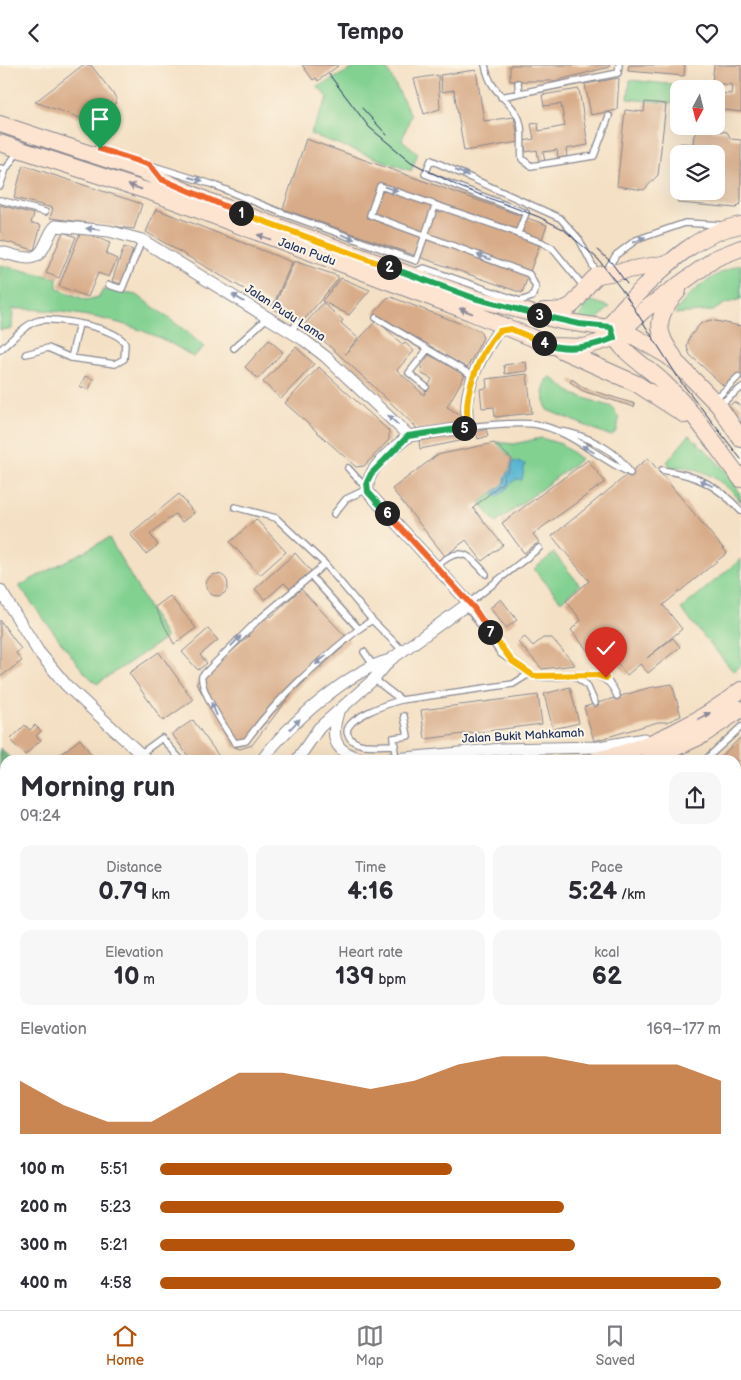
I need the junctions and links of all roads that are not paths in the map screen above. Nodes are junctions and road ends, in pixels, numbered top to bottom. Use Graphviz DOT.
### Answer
graph roads {
  1 [pos="485,65"];
  2 [pos="619,65"];
  3 [pos="518,83"];
  4 [pos="518,93"];
  5 [pos="501,97"];
  6 [pos="610,116"];
  7 [pos="0,117"];
  8 [pos="0,124"];
  9 [pos="0,143"];
  10 [pos="94,147"];
  11 [pos="20,149"];
  12 [pos="140,162"];
  13 [pos="150,165"];
  14 [pos="3,168"];
  15 [pos="161,179"];
  16 [pos="0,186"];
  17 [pos="0,200"];
  18 [pos="45,212"];
  19 [pos="737,226"];
  20 [pos="142,240"];
  21 [pos="738,249"];
  22 [pos="0,252"];
  23 [pos="669,263"];
  24 [pos="695,273"];
  25 [pos="410,274"];
  26 [pos="601,274"];
  27 [pos="109,285"];
  28 [pos="585,289"];
  29 [pos="517,310"];
  30 [pos="273,317"];
  31 [pos="376,318"];
  32 [pos="79,324"];
  33 [pos="511,329"];
  34 [pos="616,331"];
  35 [pos="552,346"];
  36 [pos="234,348"];
  37 [pos="0,350"];
  38 [pos="427,350"];
  39 [pos="26,354"];
  40 [pos="71,358"];
  41 [pos="680,365"];
  42 [pos="473,376"];
  43 [pos="738,377"];
  44 [pos="426,387"];
  45 [pos="741,388"];
  46 [pos="721,406"];
  47 [pos="701,426"];
  48 [pos="469,427"];
  49 [pos="557,431"];
  50 [pos="408,436"];
  51 [pos="741,439"];
  52 [pos="348,468"];
  53 [pos="662,470"];
  54 [pos="741,479"];
  55 [pos="367,489"];
  56 [pos="235,507"];
  57 [pos="741,511"];
  58 [pos="334,514"];
  59 [pos="539,548"];
  60 [pos="325,565"];
  61 [pos="436,567"];
  62 [pos="486,574"];
  63 [pos="311,576"];
  64 [pos="0,590"];
  65 [pos="466,606"];
  66 [pos="372,620"];
  67 [pos="359,629"];
  68 [pos="403,651"];
  69 [pos="364,652"];
  70 [pos="390,660"];
  71 [pos="374,665"];
  72 [pos="529,674"];
  73 [pos="576,677"];
  74 [pos="374,679"];
  75 [pos="741,690"];
  76 [pos="617,696"];
  77 [pos="402,700"];
  78 [pos="595,703"];
  79 [pos="741,709"];
  80 [pos="338,712"];
  81 [pos="404,716"];
  82 [pos="741,721"];
  83 [pos="720,725"];
  84 [pos="741,727"];
  85 [pos="663,736"];
  86 [pos="395,745"];
  87 [pos="141,755"];
  88 [pos="145,755"];
  89 [pos="177,755"];
  90 [pos="267,755"];
  91 [pos="300,755"];
  92 [pos="350,755"];
  93 [pos="396,755"];
  94 [pos="438,755"];
  95 [pos="622,755"];
  96 [pos="661,755"];
  97 [pos="713,755"];
  1 -- 5 [label="lane"];
  2 -- 4 [label="lane"];
  3 -- 4 [label="lane"];
  4 -- 5 [label="lane"];
  5 -- 6 [label="lane"];
  7 -- 10 [label="lane"];
  8 -- 15 [label="main road, Jalan Pudu"];
  9 -- 11 [label="main road, Jalan Pudu"];
  11 -- 14 [label="lane"];
  33 -- 11 [label="main road, Jalan Pudu, one-way"];
  12 -- 13 [label="lane"];
  13 -- 15 [label="lane"];
  13 -- 28 [label="lane, one-way"];
  14 -- 16 [label="lane"];
  15 -- 25 [label="main road, Jalan Pudu"];
  17 -- 18 [label="lane"];
  19 -- 23 [label="main road"];
  26 -- 19 [label="lane, one-way"];
  20 -- 22 [label="street, Jalan Pudu Lama, one-way"];
  20 -- 27 [label="lane"];
  30 -- 20 [label="street, Jalan Pudu Lama, one-way"];
  21 -- 24 [label="main road"];
  23 -- 26 [label="main road"];
  23 -- 34 [label="main road"];
  24 -- 34 [label="main road"];
  24 -- 41 [label="main road"];
  25 -- 26 [label="lane, one-way"];
  25 -- 29 [label="main road, Jalan Pudu"];
  26 -- 28 [label="main road"];
  28 -- 29 [label="main road"];
  29 -- 34 [label="main road, Jalan Pudu"];
  30 -- 36 [label="lane"];
  50 -- 30 [label="street, Jalan Pudu Lama, one-way"];
  31 -- 38 [label="lane"];
  32 -- 37 [label="lane"];
  32 -- 40 [label="lane"];
  32 -- 40 [label="lane"];
  33 -- 35 [label="main road, Jalan Pudu"];
  33 -- 42 [label="street"];
  34 -- 35 [label="main road, Jalan Pudu"];
  34 -- 41 [label="main road"];
  34 -- 47 [label="main road"];
  35 -- 47 [label="main road"];
  38 -- 42 [label="lane"];
  38 -- 44 [label="lane"];
  39 -- 40 [label="lane"];
  41 -- 46 [label="main road"];
  42 -- 48 [label="street"];
  43 -- 46 [label="lane"];
  45 -- 46 [label="lane"];
  46 -- 51 [label="main road"];
  47 -- 54 [label="main road"];
  48 -- 49 [label="lane"];
  48 -- 50 [label="street"];
  49 -- 49 [label="lane, one-way"];
  50 -- 55 [label="street"];
  52 -- 55 [label="lane"];
  57 -- 53 [label="lane, one-way"];
  55 -- 58 [label="lane"];
  55 -- 61 [label="street"];
  56 -- 60 [label="lane"];
  59 -- 65 [label="lane"];
  60 -- 63 [label="lane"];
  60 -- 66 [label="lane"];
  61 -- 62 [label="lane"];
  61 -- 65 [label="street"];
  63 -- 67 [label="lane"];
  67 -- 63 [label="lane, one-way"];
  64 -- 87 [label="street"];
  65 -- 68 [label="street"];
  65 -- 72 [label="lane"];
  66 -- 67 [label="lane"];
  66 -- 68 [label="lane"];
  68 -- 70 [label="street"];
  69 -- 71 [label="lane"];
  70 -- 71 [label="street"];
  70 -- 74 [label="street"];
  90 -- 71 [label="street, one-way"];
  72 -- 73 [label="lane"];
  72 -- 77 [label="lane"];
  73 -- 76 [label="lane"];
  73 -- 78 [label="lane"];
  74 -- 77 [label="lane"];
  74 -- 80 [label="street"];
  85 -- 75 [label="main road, one-way"];
  77 -- 86 [label="lane"];
  79 -- 83 [label="main road"];
  80 -- 91 [label="street"];
  80 -- 92 [label="street"];
  81 -- 86 [label="lane"];
  82 -- 83 [label="street"];
  83 -- 96 [label="main road"];
  84 -- 97 [label="lane"];
  85 -- 94 [label="street, Jalan Bukit Mahkamah"];
  85 -- 95 [label="main road"];
  86 -- 93 [label="lane"];
  88 -- 89 [label="lane"];
}
